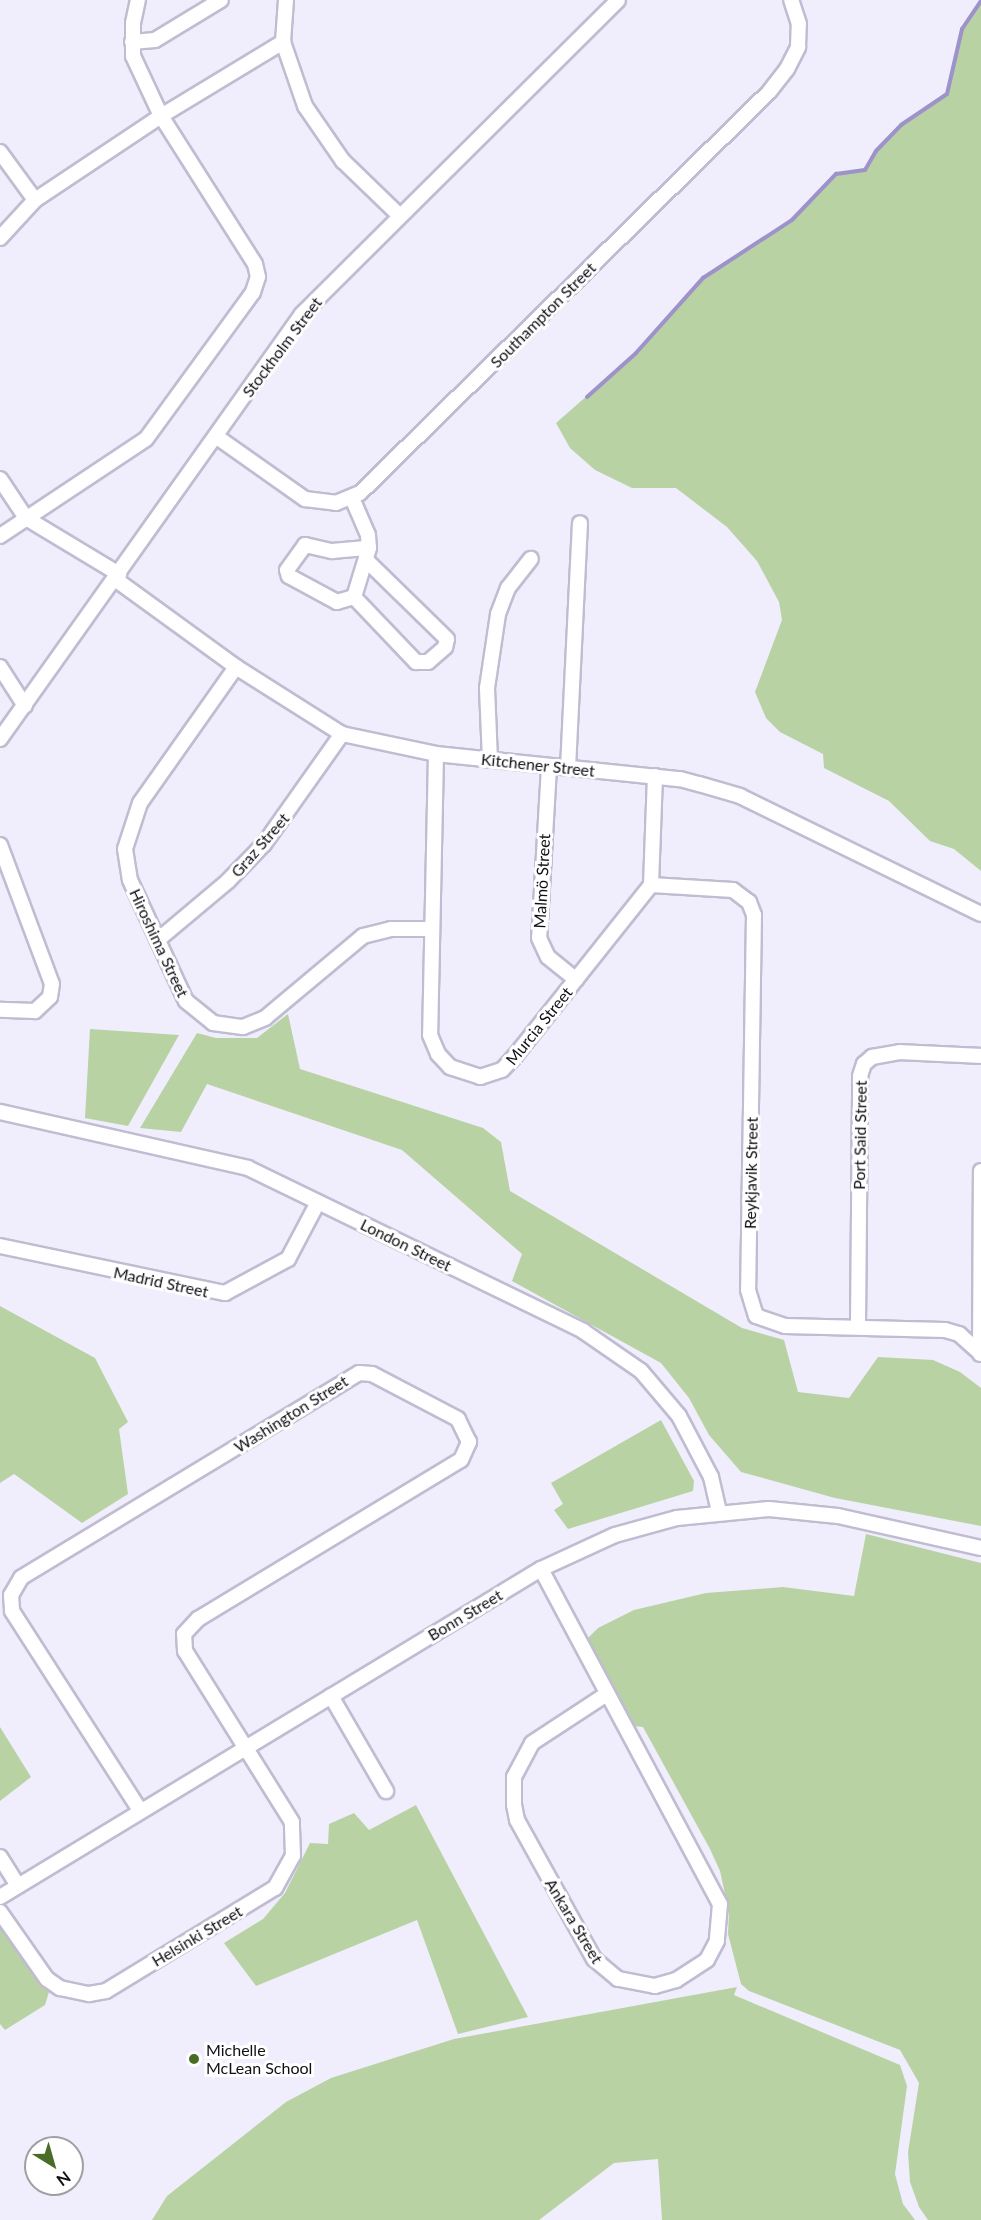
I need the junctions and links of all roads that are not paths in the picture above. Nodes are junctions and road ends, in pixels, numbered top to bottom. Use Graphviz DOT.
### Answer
graph roads {
  1 [pos="138,0"];
  2 [pos="221,0"];
  3 [pos="286,0"];
  4 [pos="618,0"];
  5 [pos="791,0"];
  6 [pos="132,42"];
  7 [pos="283,42"];
  8 [pos="161,116"];
  9 [pos="0,152"];
  10 [pos="35,200"];
  11 [pos="400,216"];
  12 [pos="0,238"];
  13 [pos="217,437"];
  14 [pos="0,478"];
  15 [pos="352,498"];
  16 [pos="26,518"];
  17 [pos="580,524"];
  18 [pos="0,536"];
  19 [pos="368,555"];
  20 [pos="531,559"];
  21 [pos="117,577"];
  22 [pos="354,597"];
  23 [pos="236,667"];
  24 [pos="0,668"];
  25 [pos="25,706"];
  26 [pos="342,734"];
  27 [pos="0,739"];
  28 [pos="436,754"];
  29 [pos="490,760"];
  30 [pos="549,767"];
  31 [pos="568,768"];
  32 [pos="656,776"];
  33 [pos="0,845"];
  34 [pos="651,885"];
  35 [pos="981,914"];
  36 [pos="432,929"];
  37 [pos="159,939"];
  38 [pos="576,980"];
  39 [pos="0,1010"];
  40 [pos="981,1056"];
  41 [pos="0,1112"];
  42 [pos="981,1171"];
  43 [pos="318,1202"];
  44 [pos="0,1246"];
  45 [pos="858,1326"];
  46 [pos="979,1353"];
  47 [pos="719,1512"];
  48 [pos="981,1548"];
  49 [pos="541,1569"];
  50 [pos="7,1586"];
  51 [pos="607,1694"];
  52 [pos="331,1696"];
  53 [pos="247,1747"];
  54 [pos="386,1791"];
  55 [pos="140,1810"];
  56 [pos="0,1857"];
  57 [pos="18,1886"];
  58 [pos="0,1897"];
  59 [pos="0,1912"];
  1 -- 6 [label="street"];
  2 -- 6 [label="street"];
  3 -- 7 [label="street"];
  4 -- 11 [label="street, Stockholm Street"];
  5 -- 15 [label="street, Southampton Street"];
  6 -- 8 [label="street"];
  7 -- 8 [label="street"];
  7 -- 11 [label="street"];
  8 -- 10 [label="street"];
  8 -- 16 [label="street"];
  9 -- 10 [label="street"];
  10 -- 12 [label="street"];
  11 -- 13 [label="street, Stockholm Street"];
  13 -- 15 [label="street"];
  13 -- 21 [label="street, Stockholm Street"];
  14 -- 16 [label="street"];
  15 -- 19 [label="street"];
  16 -- 18 [label="street"];
  16 -- 21 [label="street, Kitchener Street"];
  17 -- 31 [label="street"];
  19 -- 22 [label="street"];
  19 -- 22 [label="street"];
  19 -- 22 [label="street"];
  20 -- 29 [label="street"];
  21 -- 23 [label="street, Kitchener Street"];
  21 -- 25 [label="street, Stockholm Street"];
  23 -- 26 [label="street, Kitchener Street"];
  23 -- 37 [label="street, Hiroshima Street"];
  24 -- 25 [label="street"];
  25 -- 27 [label="street, Stockholm Street"];
  26 -- 28 [label="street, Kitchener Street"];
  26 -- 37 [label="street, Graz Street"];
  28 -- 29 [label="street, Kitchener Street"];
  28 -- 36 [label="street, Murcia Street"];
  29 -- 30 [label="street, Kitchener Street"];
  30 -- 31 [label="street, Kitchener Street"];
  30 -- 38 [label="street, Malmö Street"];
  31 -- 32 [label="street, Kitchener Street"];
  32 -- 34 [label="street"];
  32 -- 35 [label="street, Kitchener Street"];
  33 -- 39 [label="street"];
  34 -- 38 [label="street, Murcia Street"];
  34 -- 45 [label="street, Reykjavik Street"];
  36 -- 37 [label="street, Hiroshima Street"];
  36 -- 38 [label="street, Murcia Street"];
  40 -- 45 [label="street, Port Said Street"];
  41 -- 43 [label="street, London Street"];
  42 -- 46 [label="street"];
  43 -- 44 [label="street, Madrid Street"];
  43 -- 47 [label="street, London Street"];
  45 -- 46 [label="street, Reykjavik Street"];
  47 -- 48 [label="street, Bonn Street"];
  47 -- 49 [label="street, Bonn Street"];
  49 -- 51 [label="street, Ankara Street"];
  49 -- 52 [label="street, Bonn Street"];
  50 -- 53 [label="street, Washington Street"];
  50 -- 55 [label="street, Washington Street"];
  51 -- 51 [label="street, Ankara Street"];
  52 -- 53 [label="street, Bonn Street"];
  52 -- 54 [label="street"];
  53 -- 55 [label="street, Bonn Street"];
  53 -- 59 [label="street, Helsinki Street"];
  55 -- 57 [label="street, Bonn Street"];
  56 -- 57 [label="street"];
  57 -- 58 [label="street, Bonn Street"];
}
